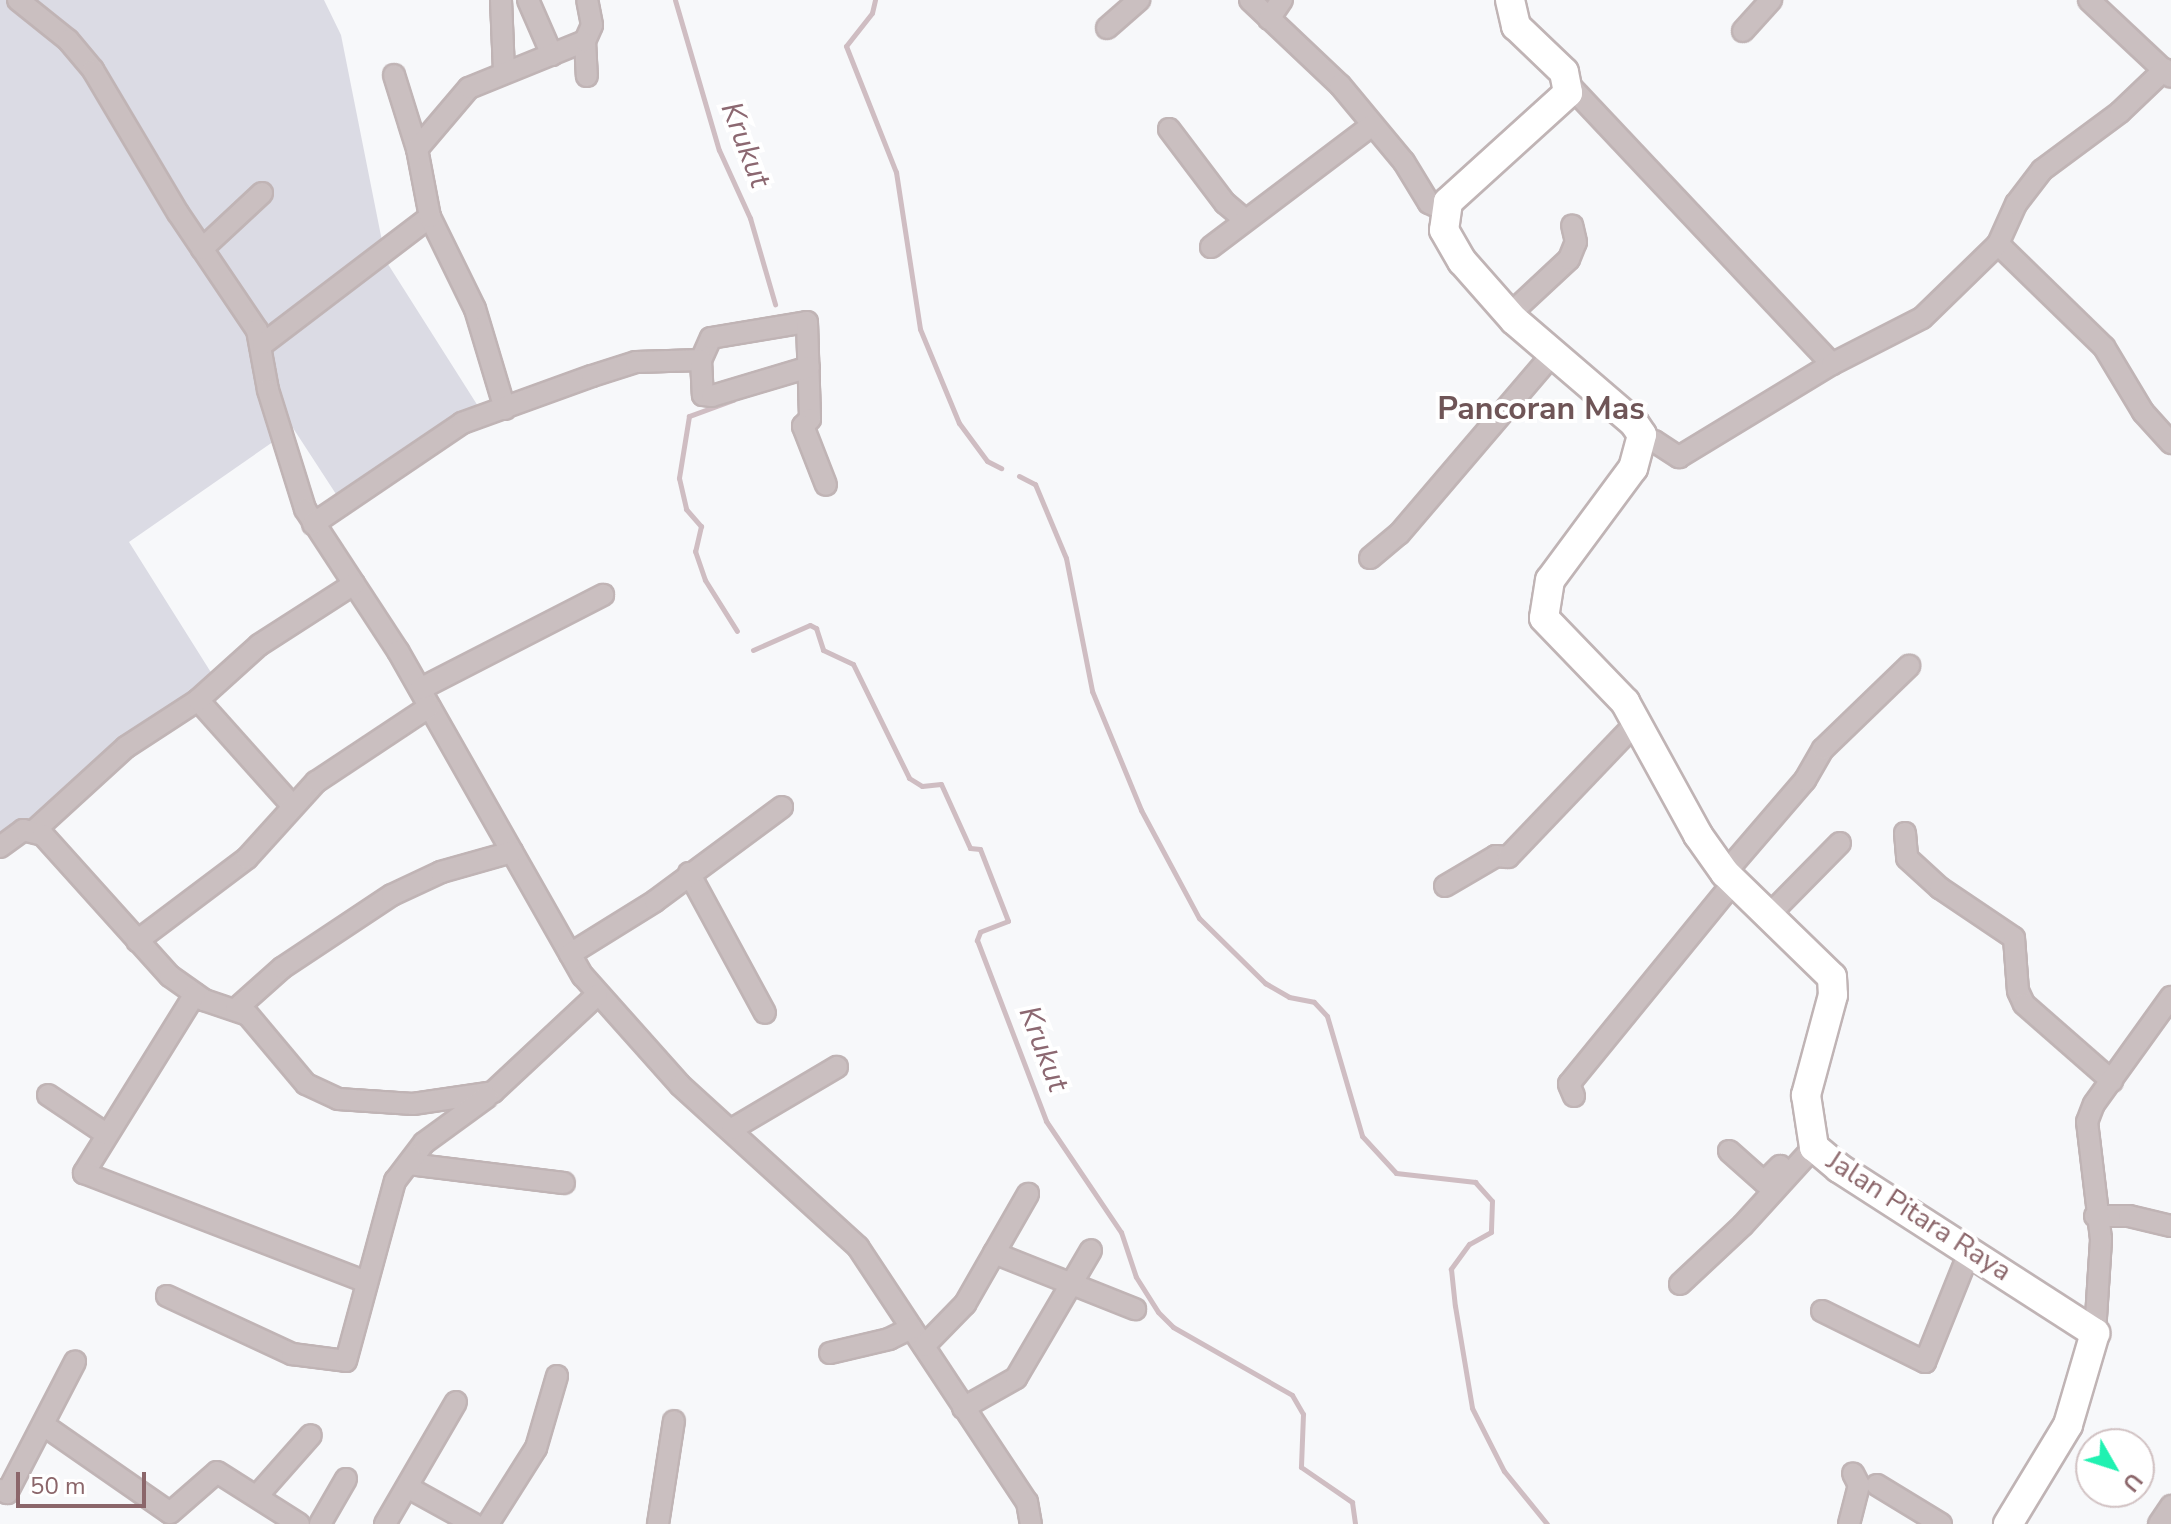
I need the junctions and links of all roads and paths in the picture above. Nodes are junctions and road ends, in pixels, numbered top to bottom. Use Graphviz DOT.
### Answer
graph roads {
  1 [pos="18,0"];
  2 [pos="501,0"];
  3 [pos="528,0"];
  4 [pos="587,0"];
  5 [pos="1139,0"];
  6 [pos="1250,0"];
  7 [pos="1282,0"];
  8 [pos="1510,0"];
  9 [pos="1771,0"];
  10 [pos="2089,0"];
  11 [pos="1269,19"];
  12 [pos="1107,28"];
  13 [pos="1743,31"];
  14 [pos="585,41"];
  15 [pos="552,55"];
  16 [pos="504,73"];
  17 [pos="2168,73"];
  18 [pos="394,75"];
  19 [pos="587,76"];
  20 [pos="1570,86"];
  21 [pos="1371,126"];
  22 [pos="1169,129"];
  23 [pos="417,149"];
  24 [pos="262,193"];
  25 [pos="1444,210"];
  26 [pos="430,217"];
  27 [pos="1244,219"];
  28 [pos="1572,225"];
  29 [pos="1998,244"];
  30 [pos="1211,247"];
  31 [pos="202,249"];
  32 [pos="1509,315"];
  33 [pos="263,344"];
  34 [pos="1551,356"];
  35 [pos="701,360"];
  36 [pos="1832,364"];
  37 [pos="809,367"];
  38 [pos="505,409"];
  39 [pos="1642,441"];
  40 [pos="2171,443"];
  41 [pos="826,485"];
  42 [pos="313,524"];
  43 [pos="1370,558"];
  44 [pos="354,584"];
  45 [pos="603,595"];
  46 [pos="1909,666"];
  47 [pos="425,698"];
  48 [pos="198,700"];
  49 [pos="1637,722"];
  50 [pos="291,804"];
  51 [pos="782,807"];
  52 [pos="35,830"];
  53 [pos="1905,833"];
  54 [pos="1840,843"];
  55 [pos="0,847"];
  56 [pos="512,852"];
  57 [pos="689,873"];
  58 [pos="1730,877"];
  59 [pos="1445,886"];
  60 [pos="1769,915"];
  61 [pos="137,941"];
  62 [pos="570,954"];
  63 [pos="195,994"];
  64 [pos="597,995"];
  65 [pos="2171,997"];
  66 [pos="236,1009"];
  67 [pos="765,1013"];
  68 [pos="837,1067"];
  69 [pos="2112,1081"];
  70 [pos="493,1092"];
  71 [pos="48,1095"];
  72 [pos="1574,1096"];
  73 [pos="732,1129"];
  74 [pos="106,1134"];
  75 [pos="1812,1140"];
  76 [pos="1729,1151"];
  77 [pos="409,1164"];
  78 [pos="564,1183"];
  79 [pos="1028,1194"];
  80 [pos="2095,1216"];
  81 [pos="2171,1226"];
  82 [pos="1091,1250"];
  83 [pos="1970,1250"];
  84 [pos="994,1253"];
  85 [pos="366,1282"];
  86 [pos="1071,1284"];
  87 [pos="1680,1284"];
  88 [pos="167,1296"];
  89 [pos="1135,1309"];
  90 [pos="1822,1311"];
  91 [pos="912,1328"];
  92 [pos="2095,1333"];
  93 [pos="924,1346"];
  94 [pos="830,1353"];
  95 [pos="75,1362"];
  96 [pos="557,1376"];
  97 [pos="456,1402"];
  98 [pos="963,1408"];
  99 [pos="674,1421"];
  100 [pos="45,1426"];
  101 [pos="311,1435"];
  102 [pos="1853,1473"];
  103 [pos="346,1479"];
  104 [pos="1877,1485"];
  105 [pos="409,1488"];
  106 [pos="0,1490"];
  107 [pos="257,1496"];
  108 [pos="2171,1506"];
  109 [pos="474,1523"];
  110 [pos="299,1524"];
  111 [pos="320,1524"];
  112 [pos="385,1524"];
  113 [pos="658,1524"];
  114 [pos="1031,1524"];
  115 [pos="1849,1524"];
  116 [pos="1941,1524"];
  117 [pos="2008,1524"];
  118 [pos="2159,1524"];
  1 -- 31 [label="street"];
  2 -- 16 [label="street"];
  3 -- 15 [label="street"];
  4 -- 14 [label="street"];
  5 -- 12 [label="street"];
  6 -- 11 [label="street"];
  7 -- 11 [label="street"];
  8 -- 20 [label="main road"];
  9 -- 13 [label="street"];
  10 -- 17 [label="street"];
  11 -- 21 [label="street"];
  14 -- 15 [label="street"];
  14 -- 19 [label="street"];
  15 -- 16 [label="street"];
  16 -- 23 [label="street"];
  17 -- 29 [label="street"];
  18 -- 23 [label="street"];
  20 -- 25 [label="main road"];
  20 -- 36 [label="street"];
  21 -- 25 [label="street"];
  21 -- 27 [label="street"];
  22 -- 27 [label="street"];
  23 -- 26 [label="street"];
  24 -- 31 [label="street"];
  25 -- 32 [label="main road"];
  26 -- 33 [label="street"];
  26 -- 38 [label="street"];
  27 -- 30 [label="street"];
  28 -- 32 [label="street"];
  29 -- 36 [label="street"];
  29 -- 40 [label="street"];
  31 -- 33 [label="street"];
  32 -- 34 [label="main road"];
  33 -- 42 [label="street"];
  34 -- 39 [label="main road"];
  34 -- 43 [label="street"];
  35 -- 37 [label="street"];
  35 -- 37 [label="street"];
  35 -- 38 [label="street"];
  36 -- 39 [label="street"];
  37 -- 41 [label="street"];
  38 -- 42 [label="street"];
  39 -- 49 [label="main road, Jalan Pitara Raya"];
  42 -- 44 [label="street"];
  44 -- 47 [label="street"];
  44 -- 48 [label="street"];
  45 -- 47 [label="street"];
  46 -- 58 [label="street"];
  47 -- 50 [label="street"];
  47 -- 56 [label="street"];
  48 -- 50 [label="street"];
  48 -- 52 [label="street"];
  49 -- 58 [label="main road, Jalan Pitara Raya"];
  49 -- 59 [label="street"];
  50 -- 61 [label="street"];
  51 -- 57 [label="street"];
  52 -- 55 [label="street"];
  52 -- 61 [label="street"];
  53 -- 69 [label="street"];
  54 -- 60 [label="street"];
  56 -- 62 [label="street"];
  56 -- 66 [label="street"];
  57 -- 62 [label="street"];
  57 -- 67 [label="street"];
  58 -- 60 [label="main road, Jalan Pitara Raya"];
  58 -- 72 [label="street"];
  60 -- 75 [label="main road, Jalan Pitara Raya"];
  61 -- 63 [label="street"];
  62 -- 64 [label="street"];
  63 -- 66 [label="street"];
  63 -- 74 [label="street"];
  64 -- 70 [label="street"];
  64 -- 73 [label="street"];
  65 -- 69 [label="street"];
  66 -- 70 [label="street"];
  68 -- 73 [label="street"];
  69 -- 80 [label="street"];
  70 -- 77 [label="street"];
  71 -- 74 [label="street"];
  73 -- 91 [label="street"];
  74 -- 85 [label="street"];
  75 -- 76 [label="street"];
  75 -- 83 [label="main road, Jalan Pitara Raya"];
  75 -- 87 [label="street"];
  77 -- 78 [label="street"];
  77 -- 85 [label="street"];
  79 -- 84 [label="street"];
  80 -- 81 [label="street"];
  80 -- 92 [label="street"];
  82 -- 86 [label="street"];
  83 -- 90 [label="street"];
  83 -- 92 [label="main road, Jalan Pitara Raya"];
  84 -- 86 [label="street"];
  84 -- 93 [label="street"];
  85 -- 88 [label="street"];
  86 -- 89 [label="street"];
  86 -- 98 [label="street"];
  91 -- 93 [label="street"];
  91 -- 94 [label="street"];
  92 -- 117 [label="main road"];
  93 -- 98 [label="street"];
  95 -- 100 [label="street"];
  96 -- 109 [label="street"];
  97 -- 105 [label="street"];
  98 -- 114 [label="street"];
  99 -- 113 [label="street"];
  100 -- 106 [label="street"];
  100 -- 107 [label="street"];
  101 -- 107 [label="street"];
  102 -- 115 [label="street"];
  103 -- 111 [label="street"];
  104 -- 116 [label="street"];
  105 -- 109 [label="street"];
  105 -- 112 [label="street"];
  107 -- 110 [label="street"];
  108 -- 118 [label="street"];
}
